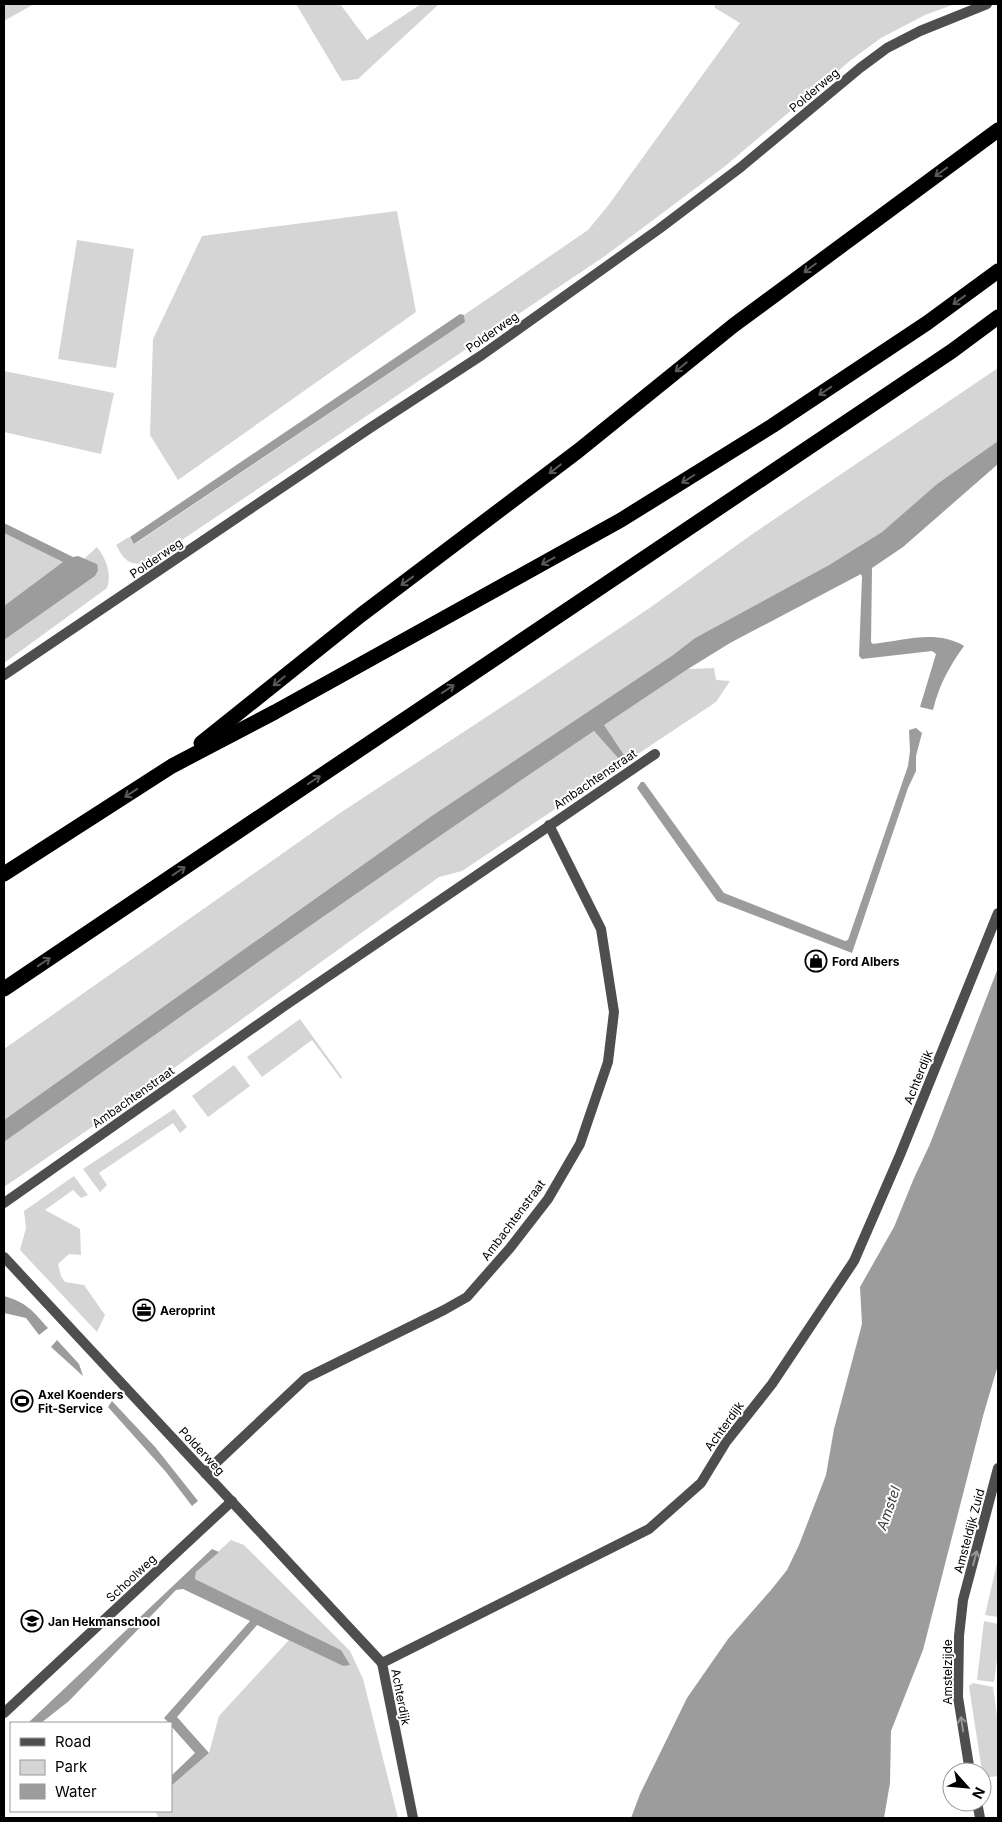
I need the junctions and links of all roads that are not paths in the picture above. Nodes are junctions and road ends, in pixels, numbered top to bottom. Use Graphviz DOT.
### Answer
graph roads {
  1 [pos="987,4"];
  2 [pos="998,130"];
  3 [pos="998,271"];
  4 [pos="998,317"];
  5 [pos="4,675"];
  6 [pos="655,754"];
  7 [pos="172,766"];
  8 [pos="549,825"];
  9 [pos="4,874"];
  10 [pos="998,913"];
  11 [pos="4,989"];
  12 [pos="4,1203"];
  13 [pos="4,1257"];
  14 [pos="998,1468"];
  15 [pos="205,1473"];
  16 [pos="232,1501"];
  17 [pos="963,1600"];
  18 [pos="382,1663"];
  19 [pos="4,1713"];
  20 [pos="968,1762"];
  21 [pos="413,1818"];
  1 -- 5 [label="street, Polderweg"];
  2 -- 7 [label="highway, one-way"];
  3 -- 7 [label="highway, one-way"];
  11 -- 4 [label="highway, one-way"];
  6 -- 8 [label="street, Ambachtenstraat"];
  7 -- 9 [label="highway, one-way"];
  8 -- 12 [label="street, Ambachtenstraat"];
  8 -- 15 [label="street, Ambachtenstraat"];
  10 -- 18 [label="street, Achterdijk"];
  13 -- 15 [label="street, Polderweg"];
  17 -- 14 [label="street, Amsteldijk Zuid, one-way"];
  15 -- 16 [label="street, Polderweg"];
  16 -- 18 [label="street, Polderweg"];
  16 -- 19 [label="street, Schoolweg"];
  20 -- 17 [label="street, Amstelzijde, one-way"];
  18 -- 21 [label="street, Achterdijk"];
}
